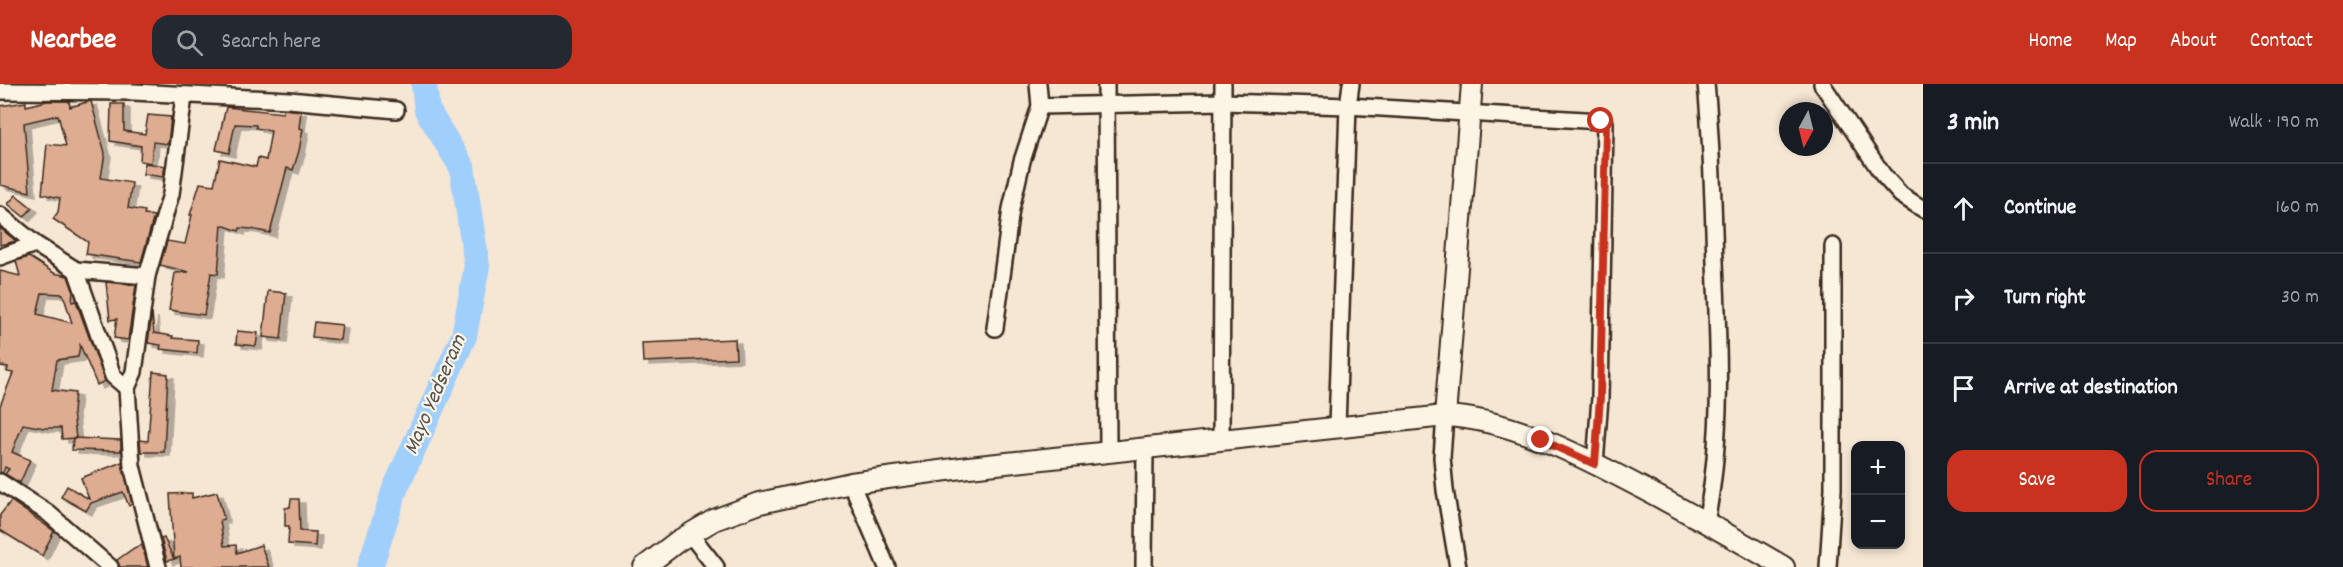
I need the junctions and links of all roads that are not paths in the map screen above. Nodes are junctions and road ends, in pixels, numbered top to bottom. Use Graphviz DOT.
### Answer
graph roads {
  1 [pos="1038,84"];
  2 [pos="1106,84"];
  3 [pos="1223,84"];
  4 [pos="1351,84"];
  5 [pos="1472,84"];
  6 [pos="1706,84"];
  7 [pos="1822,84"];
  8 [pos="134,88"];
  9 [pos="8,89"];
  10 [pos="184,96"];
  11 [pos="1223,102"];
  12 [pos="1106,104"];
  13 [pos="1040,106"];
  14 [pos="1348,106"];
  15 [pos="396,110"];
  16 [pos="1470,113"];
  17 [pos="1923,209"];
  18 [pos="0,215"];
  19 [pos="35,244"];
  20 [pos="1833,246"];
  21 [pos="0,257"];
  22 [pos="76,270"];
  23 [pos="147,276"];
  24 [pos="995,328"];
  25 [pos="127,388"];
  26 [pos="1445,416"];
  27 [pos="1337,427"];
  28 [pos="1221,439"];
  29 [pos="1145,448"];
  30 [pos="1108,452"];
  31 [pos="1595,464"];
  32 [pos="0,482"];
  33 [pos="851,483"];
  34 [pos="1706,522"];
  35 [pos="690,534"];
  36 [pos="714,566"];
  37 [pos="110,567"];
  38 [pos="158,567"];
  39 [pos="644,567"];
  40 [pos="887,567"];
  41 [pos="1144,567"];
  42 [pos="1458,567"];
  43 [pos="1784,567"];
  44 [pos="1828,567"];
  1 -- 13 [label="street"];
  2 -- 12 [label="street"];
  3 -- 11 [label="street"];
  4 -- 14 [label="street"];
  5 -- 16 [label="main road"];
  6 -- 34 [label="street"];
  7 -- 17 [label="street"];
  8 -- 9 [label="street"];
  8 -- 10 [label="street"];
  10 -- 15 [label="street"];
  10 -- 23 [label="street"];
  11 -- 12 [label="street"];
  11 -- 14 [label="street"];
  11 -- 28 [label="street"];
  12 -- 13 [label="street"];
  12 -- 30 [label="street"];
  13 -- 24 [label="street"];
  14 -- 16 [label="street"];
  14 -- 27 [label="street"];
  16 -- 26 [label="main road"];
  16 -- 31 [label="street"];
  18 -- 19 [label="street"];
  19 -- 21 [label="street"];
  19 -- 22 [label="street"];
  20 -- 44 [label="street"];
  22 -- 23 [label="street"];
  22 -- 25 [label="street"];
  23 -- 25 [label="street"];
  25 -- 38 [label="street"];
  26 -- 27 [label="main road"];
  26 -- 31 [label="main road"];
  26 -- 42 [label="street"];
  27 -- 28 [label="main road"];
  28 -- 29 [label="main road"];
  29 -- 30 [label="main road"];
  29 -- 41 [label="street"];
  30 -- 33 [label="main road"];
  31 -- 34 [label="main road"];
  32 -- 37 [label="street"];
  33 -- 35 [label="main road"];
  33 -- 40 [label="street"];
  34 -- 43 [label="main road"];
  35 -- 36 [label="street"];
  35 -- 39 [label="main road"];
}
